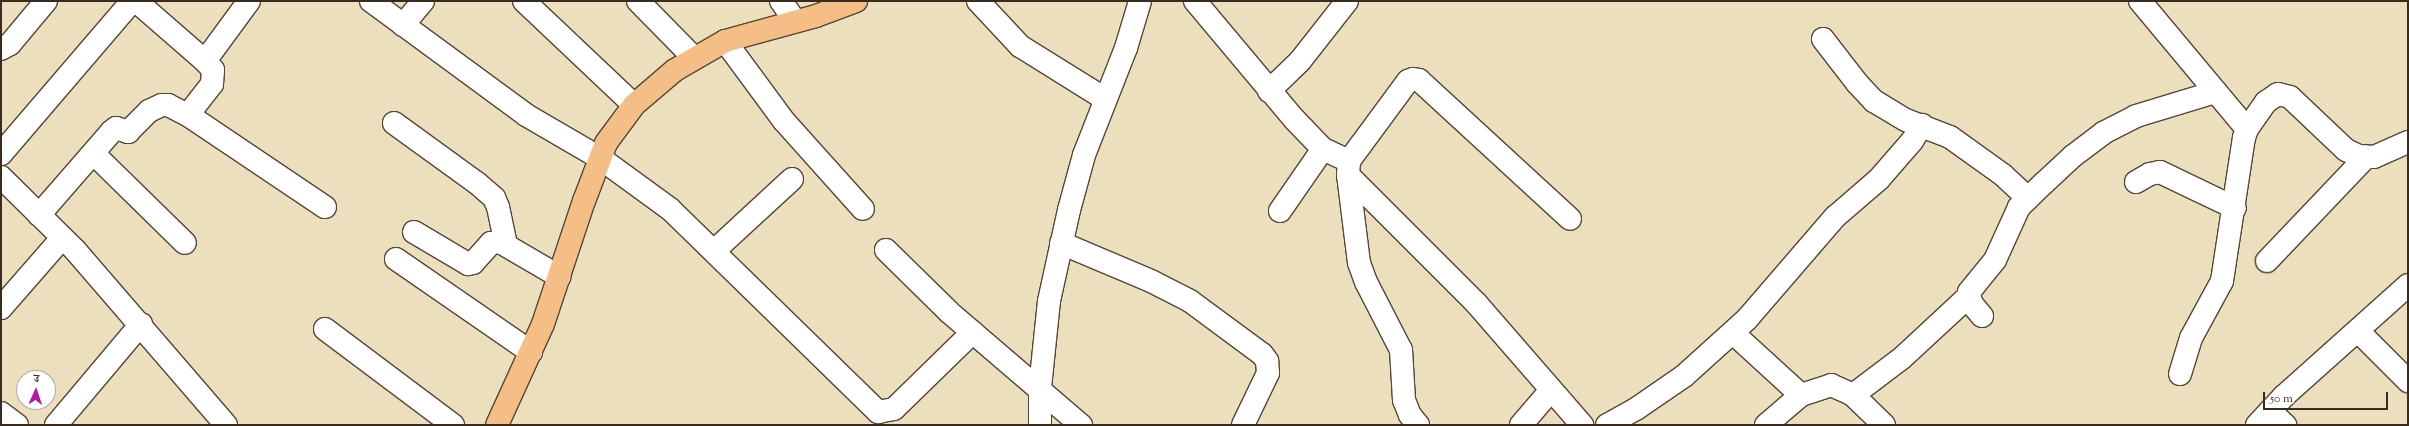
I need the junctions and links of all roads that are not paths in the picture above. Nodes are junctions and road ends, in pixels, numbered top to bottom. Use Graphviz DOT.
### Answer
graph roads {
  1 [pos="46,1"];
  2 [pos="132,1"];
  3 [pos="136,1"];
  4 [pos="249,1"];
  5 [pos="371,1"];
  6 [pos="423,1"];
  7 [pos="524,1"];
  8 [pos="638,1"];
  9 [pos="781,1"];
  10 [pos="856,1"];
  11 [pos="978,1"];
  12 [pos="1140,1"];
  13 [pos="1195,1"];
  14 [pos="1347,1"];
  15 [pos="2140,1"];
  16 [pos="795,21"];
  17 [pos="403,25"];
  18 [pos="1823,39"];
  19 [pos="725,41"];
  20 [pos="1,49"];
  21 [pos="694,58"];
  22 [pos="205,60"];
  23 [pos="1270,90"];
  24 [pos="2215,92"];
  25 [pos="1105,99"];
  26 [pos="634,105"];
  27 [pos="188,115"];
  28 [pos="394,123"];
  29 [pos="1922,125"];
  30 [pos="2247,129"];
  31 [pos="2408,142"];
  32 [pos="1323,149"];
  33 [pos="1,154"];
  34 [pos="94,154"];
  35 [pos="2366,157"];
  36 [pos="600,158"];
  37 [pos="1349,168"];
  38 [pos="1,177"];
  39 [pos="792,179"];
  40 [pos="2136,182"];
  41 [pos="2028,198"];
  42 [pos="325,207"];
  43 [pos="2235,208"];
  44 [pos="863,209"];
  45 [pos="1280,211"];
  46 [pos="39,215"];
  47 [pos="1570,219"];
  48 [pos="414,232"];
  49 [pos="62,238"];
  50 [pos="185,243"];
  51 [pos="1061,243"];
  52 [pos="506,244"];
  53 [pos="886,250"];
  54 [pos="714,251"];
  55 [pos="396,259"];
  56 [pos="2267,261"];
  57 [pos="560,277"];
  58 [pos="2408,285"];
  59 [pos="1969,296"];
  60 [pos="1,308"];
  61 [pos="1982,316"];
  62 [pos="141,324"];
  63 [pos="326,329"];
  64 [pos="2358,331"];
  65 [pos="973,332"];
  66 [pos="1733,332"];
  67 [pos="531,352"];
  68 [pos="2180,374"];
  69 [pos="2408,381"];
  70 [pos="1040,388"];
  71 [pos="1551,390"];
  72 [pos="1801,395"];
  73 [pos="1853,395"];
  74 [pos="1,413"];
  75 [pos="2271,420"];
  76 [pos="17,425"];
  77 [pos="56,425"];
  78 [pos="226,425"];
  79 [pos="452,425"];
  80 [pos="497,425"];
  81 [pos="1040,425"];
  82 [pos="1080,425"];
  83 [pos="1243,425"];
  84 [pos="1418,425"];
  85 [pos="1521,425"];
  86 [pos="1582,425"];
  87 [pos="1607,425"];
  88 [pos="1766,425"];
  89 [pos="1884,425"];
  1 -- 20 [label="street"];
  2 -- 33 [label="street"];
  3 -- 22 [label="street"];
  4 -- 22 [label="street"];
  5 -- 17 [label="street"];
  6 -- 17 [label="street"];
  7 -- 26 [label="street"];
  8 -- 21 [label="street"];
  9 -- 16 [label="street"];
  10 -- 16 [label="main road"];
  11 -- 25 [label="street"];
  12 -- 25 [label="street"];
  13 -- 23 [label="street"];
  14 -- 23 [label="street"];
  15 -- 24 [label="street"];
  16 -- 19 [label="main road"];
  17 -- 36 [label="street"];
  18 -- 29 [label="street"];
  19 -- 21 [label="main road"];
  19 -- 44 [label="street"];
  21 -- 26 [label="main road"];
  22 -- 27 [label="street"];
  23 -- 32 [label="street"];
  24 -- 30 [label="street"];
  24 -- 41 [label="street"];
  25 -- 51 [label="street"];
  26 -- 36 [label="main road"];
  27 -- 34 [label="street"];
  27 -- 42 [label="street"];
  28 -- 52 [label="street"];
  29 -- 41 [label="street"];
  29 -- 66 [label="street"];
  30 -- 35 [label="street"];
  30 -- 43 [label="street"];
  31 -- 35 [label="street"];
  32 -- 37 [label="street"];
  32 -- 45 [label="street"];
  34 -- 46 [label="street"];
  34 -- 50 [label="street"];
  35 -- 56 [label="street"];
  36 -- 54 [label="street"];
  36 -- 57 [label="main road"];
  37 -- 47 [label="street"];
  37 -- 71 [label="street"];
  37 -- 84 [label="street"];
  38 -- 46 [label="street"];
  39 -- 54 [label="street"];
  40 -- 43 [label="street"];
  41 -- 59 [label="street"];
  43 -- 68 [label="street"];
  46 -- 49 [label="street"];
  48 -- 52 [label="street"];
  49 -- 60 [label="street"];
  49 -- 62 [label="street"];
  51 -- 70 [label="street"];
  51 -- 83 [label="street"];
  52 -- 57 [label="street"];
  53 -- 65 [label="street"];
  54 -- 65 [label="street"];
  55 -- 67 [label="street"];
  57 -- 67 [label="main road"];
  58 -- 64 [label="street"];
  59 -- 61 [label="street"];
  59 -- 73 [label="street"];
  62 -- 77 [label="street"];
  62 -- 78 [label="street"];
  63 -- 79 [label="street"];
  64 -- 69 [label="street"];
  64 -- 75 [label="street"];
  65 -- 70 [label="street"];
  66 -- 72 [label="street"];
  66 -- 87 [label="street"];
  67 -- 80 [label="main road"];
  70 -- 81 [label="street"];
  70 -- 82 [label="street"];
  71 -- 85 [label="street"];
  71 -- 86 [label="street"];
  72 -- 73 [label="street"];
  72 -- 88 [label="street"];
  73 -- 89 [label="street"];
  74 -- 76 [label="street"];
}
